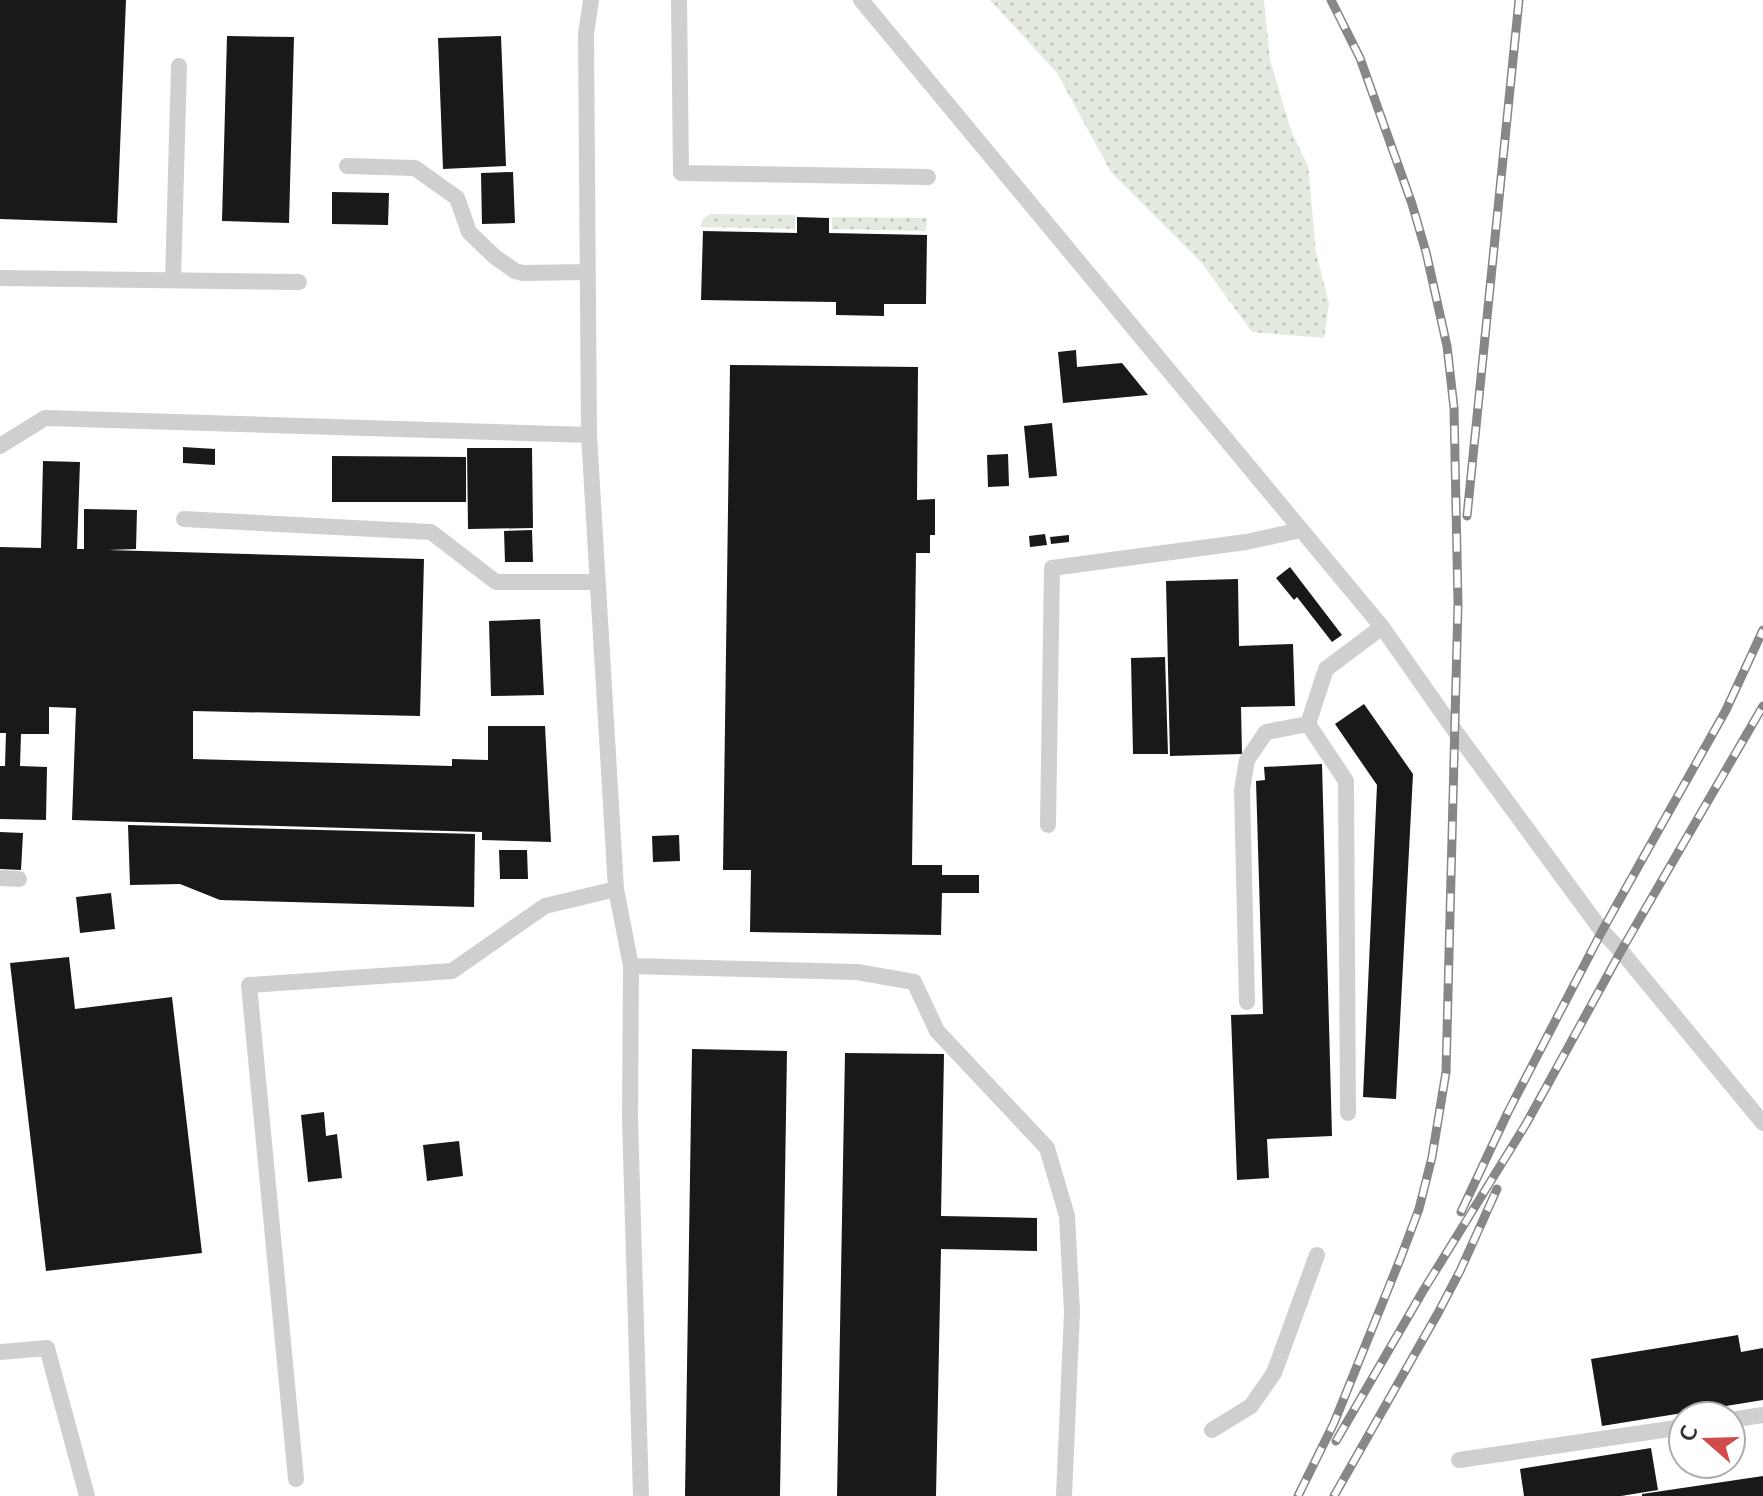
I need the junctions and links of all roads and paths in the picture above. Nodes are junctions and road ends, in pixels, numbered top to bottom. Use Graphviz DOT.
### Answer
graph roads {
  1 [pos="591,0"];
  2 [pos="679,0"];
  3 [pos="861,0"];
  4 [pos="179,66"];
  5 [pos="347,166"];
  6 [pos="928,177"];
  7 [pos="588,272"];
  8 [pos="0,278"];
  9 [pos="173,280"];
  10 [pos="299,282"];
  11 [pos="589,435"];
  12 [pos="0,446"];
  13 [pos="184,519"];
  14 [pos="1301,530"];
  15 [pos="598,582"];
  16 [pos="1382,627"];
  17 [pos="1308,724"];
  18 [pos="1048,825"];
  19 [pos="0,878"];
  20 [pos="19,879"];
  21 [pos="616,889"];
  22 [pos="631,966"];
  23 [pos="1247,1002"];
  24 [pos="1348,1113"];
  25 [pos="1763,1123"];
  26 [pos="1317,1255"];
  27 [pos="0,1352"];
  28 [pos="1667,1429"];
  29 [pos="1212,1430"];
  30 [pos="1459,1460"];
  31 [pos="296,1479"];
  32 [pos="87,1496"];
  33 [pos="641,1496"];
  34 [pos="1064,1496"];
  1 -- 7 [label="lane"];
  2 -- 6 [label="lane"];
  3 -- 14 [label="lane"];
  4 -- 9 [label="lane"];
  5 -- 7 [label="lane"];
  7 -- 11 [label="lane"];
  8 -- 9 [label="lane"];
  9 -- 10 [label="lane"];
  11 -- 12 [label="lane"];
  11 -- 15 [label="lane"];
  13 -- 15 [label="lane"];
  14 -- 16 [label="lane"];
  14 -- 18 [label="lane"];
  15 -- 21 [label="lane"];
  16 -- 17 [label="lane"];
  16 -- 25 [label="lane"];
  17 -- 23 [label="lane"];
  17 -- 24 [label="lane"];
  19 -- 20 [label="lane"];
  21 -- 22 [label="lane"];
  21 -- 31 [label="lane"];
  22 -- 33 [label="lane"];
  22 -- 34 [label="lane"];
  26 -- 29 [label="lane"];
  27 -- 32 [label="lane"];
  28 -- 30 [label="lane"];
}
